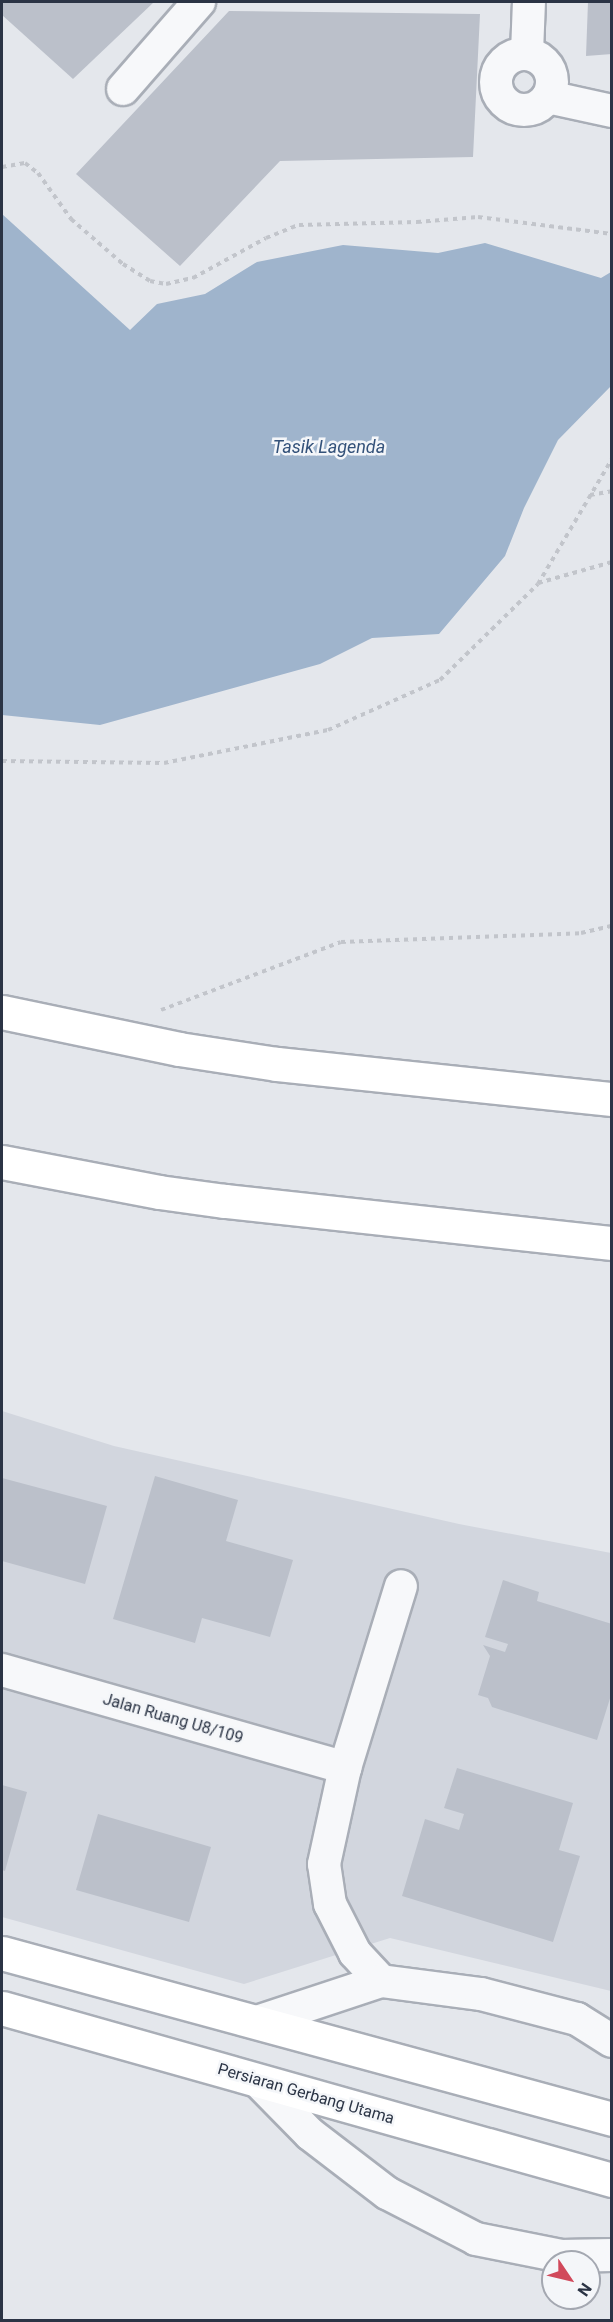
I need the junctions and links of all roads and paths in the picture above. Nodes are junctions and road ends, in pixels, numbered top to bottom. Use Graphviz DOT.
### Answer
graph roads {
  1 [pos="199,2"];
  2 [pos="529,2"];
  3 [pos="526,53"];
  4 [pos="123,89"];
  5 [pos="549,97"];
  6 [pos="612,111"];
  7 [pos="2,167"];
  8 [pos="612,234"];
  9 [pos="612,459"];
  10 [pos="612,490"];
  11 [pos="590,495"];
  12 [pos="612,561"];
  13 [pos="538,584"];
  14 [pos="2,760"];
  15 [pos="612,927"];
  16 [pos="2,1012"];
  17 [pos="154,1012"];
  18 [pos="612,1099"];
  19 [pos="2,1162"];
  20 [pos="612,1243"];
  21 [pos="401,1586"];
  22 [pos="2,1670"];
  23 [pos="345,1768"];
  24 [pos="2,1953"];
  25 [pos="381,1981"];
  26 [pos="2,2008"];
  27 [pos="257,2022"];
  28 [pos="612,2041"];
  29 [pos="259,2082"];
  30 [pos="612,2120"];
  31 [pos="612,2180"];
  32 [pos="610,2257"];
  1 -- 4 [label="street"];
  2 -- 3 [label="street"];
  3 -- 5 [label="street"];
  3 -- 5 [label="street"];
  5 -- 6 [label="street"];
  7 -- 8 [label="path"];
  9 -- 11 [label="path"];
  10 -- 11 [label="path"];
  11 -- 13 [label="path"];
  12 -- 13 [label="path"];
  13 -- 14 [label="path"];
  15 -- 17 [label="path"];
  16 -- 18 [label="main road"];
  19 -- 20 [label="main road"];
  21 -- 23 [label="street"];
  22 -- 23 [label="street, Jalan Ruang U8/109"];
  23 -- 25 [label="street"];
  24 -- 27 [label="main road"];
  25 -- 27 [label="street"];
  25 -- 28 [label="street"];
  26 -- 29 [label="main road, Persiaran Gerbang Utama"];
  27 -- 30 [label="main road"];
  29 -- 31 [label="main road, Persiaran Gerbang Utama"];
  29 -- 32 [label="street"];
}
